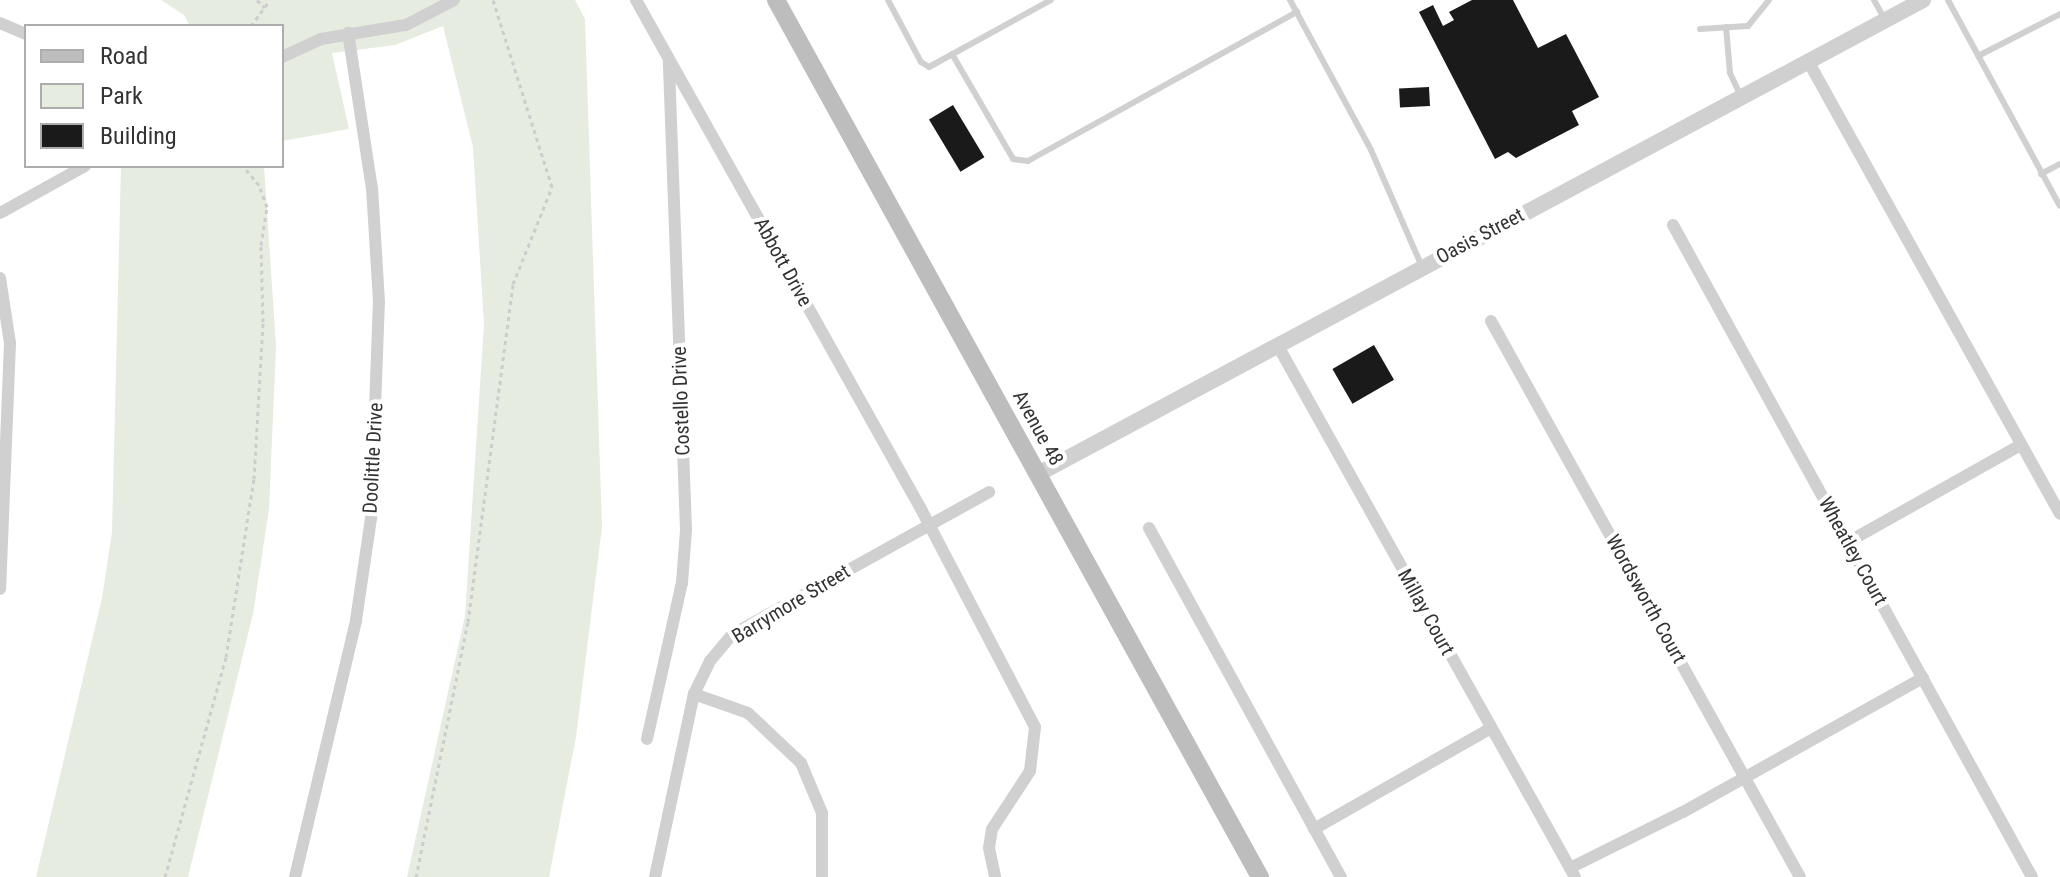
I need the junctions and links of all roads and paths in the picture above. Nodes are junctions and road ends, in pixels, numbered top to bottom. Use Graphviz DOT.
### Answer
graph roads {
  1 [pos="257,0"];
  2 [pos="270,0"];
  3 [pos="454,0"];
  4 [pos="493,0"];
  5 [pos="636,0"];
  6 [pos="776,0"];
  7 [pos="888,0"];
  8 [pos="1029,0"];
  9 [pos="1051,0"];
  10 [pos="1290,0"];
  11 [pos="1769,0"];
  12 [pos="1874,0"];
  13 [pos="1923,0"];
  14 [pos="1948,0"];
  15 [pos="265,8"];
  16 [pos="1033,8"];
  17 [pos="1297,12"];
  18 [pos="2060,14"];
  19 [pos="1885,20"];
  20 [pos="0,23"];
  21 [pos="253,24"];
  22 [pos="1726,27"];
  23 [pos="1700,29"];
  24 [pos="24,33"];
  25 [pos="348,33"];
  26 [pos="952,54"];
  27 [pos="284,56"];
  28 [pos="1978,56"];
  29 [pos="669,58"];
  30 [pos="1808,61"];
  31 [pos="1741,97"];
  32 [pos="2060,164"];
  33 [pos="81,168"];
  34 [pos="244,168"];
  35 [pos="2041,174"];
  36 [pos="2060,206"];
  37 [pos="0,213"];
  38 [pos="1673,225"];
  39 [pos="1422,267"];
  40 [pos="0,278"];
  41 [pos="1491,321"];
  42 [pos="1278,346"];
  43 [pos="2021,445"];
  44 [pos="1038,474"];
  45 [pos="989,492"];
  46 [pos="2060,514"];
  47 [pos="929,525"];
  48 [pos="1149,528"];
  49 [pos="1848,542"];
  50 [pos="0,589"];
  51 [pos="1923,678"];
  52 [pos="694,694"];
  53 [pos="1491,728"];
  54 [pos="647,739"];
  55 [pos="1746,778"];
  56 [pos="1314,829"];
  57 [pos="1572,872"];
  58 [pos="165,877"];
  59 [pos="295,877"];
  60 [pos="416,877"];
  61 [pos="655,877"];
  62 [pos="822,877"];
  63 [pos="995,877"];
  64 [pos="1260,877"];
  65 [pos="1341,877"];
  66 [pos="1800,877"];
  67 [pos="2032,877"];
  1 -- 15 [label="path"];
  2 -- 15 [label="path"];
  3 -- 25 [label="street"];
  4 -- 60 [label="path"];
  5 -- 29 [label="street, Abbott Drive"];
  6 -- 44 [label="main road, Avenue 48"];
  7 -- 26 [label="lane"];
  8 -- 16 [label="lane"];
  9 -- 16 [label="lane"];
  10 -- 17 [label="lane"];
  11 -- 22 [label="lane"];
  12 -- 19 [label="lane"];
  13 -- 19 [label="street, Oasis Street"];
  14 -- 28 [label="lane"];
  15 -- 21 [label="path"];
  16 -- 26 [label="lane"];
  17 -- 26 [label="lane"];
  17 -- 39 [label="lane"];
  18 -- 28 [label="lane"];
  19 -- 30 [label="street, Oasis Street"];
  20 -- 24 [label="street"];
  22 -- 23 [label="lane"];
  22 -- 31 [label="lane"];
  25 -- 27 [label="street"];
  25 -- 59 [label="street, Doolittle Drive"];
  28 -- 35 [label="lane"];
  29 -- 47 [label="street, Abbott Drive"];
  29 -- 54 [label="street, Costello Drive"];
  30 -- 31 [label="street, Oasis Street"];
  30 -- 43 [label="street"];
  31 -- 39 [label="street, Oasis Street"];
  32 -- 35 [label="lane"];
  33 -- 37 [label="street"];
  34 -- 58 [label="path"];
  35 -- 36 [label="lane"];
  38 -- 49 [label="street, Wheatley Court"];
  39 -- 42 [label="street, Oasis Street"];
  40 -- 50 [label="street"];
  41 -- 55 [label="street, Wordsworth Court"];
  42 -- 44 [label="street, Oasis Street"];
  42 -- 53 [label="street, Millay Court"];
  43 -- 46 [label="street"];
  43 -- 49 [label="street"];
  44 -- 64 [label="main road, Avenue 48"];
  45 -- 47 [label="street, Barrymore Street"];
  47 -- 52 [label="street, Barrymore Street"];
  47 -- 63 [label="street, Abbott Drive"];
  48 -- 56 [label="street"];
  49 -- 51 [label="street, Wheatley Court"];
  51 -- 55 [label="street"];
  51 -- 67 [label="street, Wheatley Court"];
  52 -- 61 [label="street, Barrymore Street"];
  52 -- 62 [label="street"];
  53 -- 56 [label="street"];
  53 -- 57 [label="street, Millay Court"];
  55 -- 57 [label="street"];
  55 -- 66 [label="street, Wordsworth Court"];
  56 -- 65 [label="street"];
}
